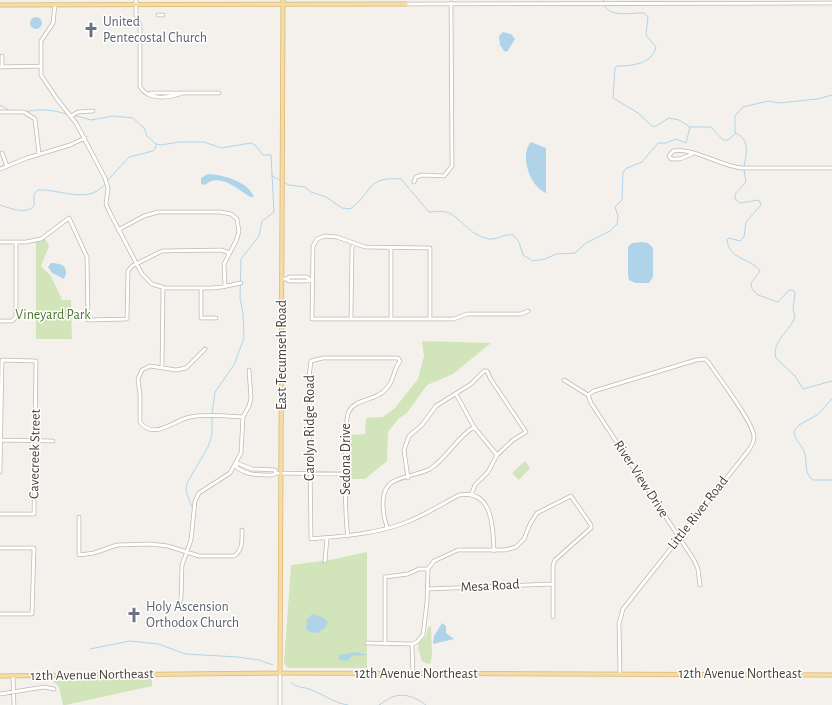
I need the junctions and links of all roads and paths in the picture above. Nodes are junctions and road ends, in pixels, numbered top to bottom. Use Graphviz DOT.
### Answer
graph roads {
  1 [pos="136,0"];
  2 [pos="445,1"];
  3 [pos="556,1"];
  4 [pos="560,1"];
  5 [pos="172,2"];
  6 [pos="283,2"];
  7 [pos="451,3"];
  8 [pos="832,3"];
  9 [pos="406,4"];
  10 [pos="0,5"];
  11 [pos="55,5"];
  12 [pos="136,5"];
  13 [pos="158,15"];
  14 [pos="163,15"];
  15 [pos="2,56"];
  16 [pos="41,66"];
  17 [pos="1,67"];
  18 [pos="218,93"];
  19 [pos="93,111"];
  20 [pos="0,112"];
  21 [pos="71,115"];
  22 [pos="85,138"];
  23 [pos="2,153"];
  24 [pos="39,154"];
  25 [pos="692,154"];
  26 [pos="7,166"];
  27 [pos="832,168"];
  28 [pos="0,169"];
  29 [pos="414,182"];
  30 [pos="107,184"];
  31 [pos="113,185"];
  32 [pos="118,230"];
  33 [pos="0,242"];
  34 [pos="16,242"];
  35 [pos="354,243"];
  36 [pos="391,248"];
  37 [pos="230,253"];
  38 [pos="136,264"];
  39 [pos="282,279"];
  40 [pos="310,279"];
  41 [pos="241,283"];
  42 [pos="225,286"];
  43 [pos="162,287"];
  44 [pos="201,288"];
  45 [pos="528,311"];
  46 [pos="216,318"];
  47 [pos="351,318"];
  48 [pos="391,319"];
  49 [pos="430,319"];
  50 [pos="0,321"];
  51 [pos="205,349"];
  52 [pos="400,361"];
  53 [pos="162,368"];
  54 [pos="248,370"];
  55 [pos="564,380"];
  56 [pos="456,394"];
  57 [pos="588,395"];
  58 [pos="243,417"];
  59 [pos="474,426"];
  60 [pos="0,440"];
  61 [pos="35,441"];
  62 [pos="53,441"];
  63 [pos="497,455"];
  64 [pos="237,463"];
  65 [pos="0,472"];
  66 [pos="281,473"];
  67 [pos="310,473"];
  68 [pos="346,474"];
  69 [pos="408,478"];
  70 [pos="471,495"];
  71 [pos="0,514"];
  72 [pos="79,517"];
  73 [pos="386,528"];
  74 [pos="242,530"];
  75 [pos="348,536"];
  76 [pos="679,537"];
  77 [pos="327,538"];
  78 [pos="0,548"];
  79 [pos="494,551"];
  80 [pos="186,552"];
  81 [pos="326,561"];
  82 [pos="428,569"];
  83 [pos="552,584"];
  84 [pos="700,585"];
  85 [pos="428,589"];
  86 [pos="178,606"];
  87 [pos="0,614"];
  88 [pos="553,617"];
  89 [pos="367,643"];
  90 [pos="385,644"];
  91 [pos="412,644"];
  92 [pos="280,673"];
  93 [pos="413,674"];
  94 [pos="620,674"];
  95 [pos="832,675"];
  96 [pos="0,676"];
  97 [pos="13,676"];
  98 [pos="54,689"];
  99 [pos="13,692"];
  100 [pos="0,694"];
  101 [pos="14,705"];
  102 [pos="280,705"];
  1 -- 12 [label="street"];
  2 -- 7 [label="street"];
  2 -- 9 [label="street"];
  3 -- 4 [label="street"];
  3 -- 7 [label="street"];
  4 -- 8 [label="street"];
  5 -- 6 [label="main road"];
  5 -- 12 [label="main road"];
  6 -- 9 [label="main road"];
  6 -- 39 [label="main road, East Tecumseh Road"];
  7 -- 29 [label="street"];
  10 -- 11 [label="main road"];
  11 -- 12 [label="main road"];
  11 -- 16 [label="street"];
  12 -- 18 [label="street"];
  13 -- 14 [label="street"];
  15 -- 17 [label="street"];
  16 -- 17 [label="street"];
  16 -- 21 [label="street"];
  19 -- 21 [label="street"];
  20 -- 24 [label="street"];
  21 -- 22 [label="street"];
  22 -- 24 [label="street"];
  22 -- 30 [label="street"];
  23 -- 26 [label="street"];
  24 -- 26 [label="street"];
  25 -- 25 [label="street"];
  25 -- 27 [label="street"];
  26 -- 28 [label="street"];
  30 -- 31 [label="street"];
  30 -- 32 [label="street"];
  32 -- 37 [label="street"];
  32 -- 38 [label="street"];
  33 -- 34 [label="street"];
  34 -- 38 [label="street"];
  34 -- 50 [label="street"];
  35 -- 36 [label="street"];
  35 -- 40 [label="street"];
  35 -- 47 [label="street"];
  36 -- 48 [label="street"];
  36 -- 49 [label="street"];
  37 -- 38 [label="street"];
  37 -- 42 [label="street"];
  38 -- 43 [label="street"];
  39 -- 40 [label="street"];
  39 -- 66 [label="main road, East Tecumseh Road"];
  40 -- 47 [label="street"];
  41 -- 42 [label="street"];
  42 -- 44 [label="street"];
  43 -- 44 [label="street"];
  43 -- 53 [label="street"];
  44 -- 46 [label="street"];
  45 -- 49 [label="street"];
  47 -- 48 [label="street"];
  48 -- 49 [label="street"];
  51 -- 53 [label="street"];
  52 -- 67 [label="street, Carolyn Ridge Road"];
  52 -- 68 [label="street, Sedona Drive"];
  53 -- 58 [label="street"];
  54 -- 58 [label="street"];
  55 -- 57 [label="street"];
  56 -- 59 [label="street"];
  56 -- 63 [label="street"];
  56 -- 69 [label="street"];
  57 -- 76 [label="street, River View Drive"];
  57 -- 76 [label="street, Little River Road"];
  58 -- 64 [label="street"];
  59 -- 63 [label="street"];
  59 -- 69 [label="street"];
  60 -- 61 [label="street"];
  60 -- 61 [label="street, Cavecreek Street"];
  60 -- 65 [label="street"];
  61 -- 62 [label="street"];
  61 -- 71 [label="street, Cavecreek Street"];
  63 -- 70 [label="street"];
  64 -- 66 [label="street"];
  64 -- 80 [label="street"];
  66 -- 67 [label="street"];
  66 -- 92 [label="main road, East Tecumseh Road"];
  67 -- 68 [label="street"];
  67 -- 77 [label="street, Carolyn Ridge Road"];
  68 -- 75 [label="street, Sedona Drive"];
  69 -- 73 [label="street"];
  70 -- 73 [label="street"];
  70 -- 79 [label="street"];
  72 -- 80 [label="street"];
  73 -- 75 [label="street"];
  74 -- 80 [label="street"];
  75 -- 77 [label="street"];
  76 -- 84 [label="street, River View Drive"];
  76 -- 94 [label="street, Little River Road"];
  77 -- 81 [label="street"];
  78 -- 87 [label="street"];
  79 -- 82 [label="street"];
  79 -- 83 [label="street"];
  80 -- 86 [label="street"];
  82 -- 85 [label="street"];
  82 -- 90 [label="street"];
  83 -- 85 [label="street, Mesa Road"];
  83 -- 88 [label="street"];
  85 -- 91 [label="street"];
  89 -- 90 [label="street"];
  90 -- 91 [label="street"];
  91 -- 93 [label="street"];
  92 -- 93 [label="main road, 12th Avenue Northeast"];
  92 -- 97 [label="main road, 12th Avenue Northeast"];
  92 -- 102 [label="street, East Tecumseh Road"];
  93 -- 94 [label="main road, 12th Avenue Northeast"];
  94 -- 95 [label="main road, 12th Avenue Northeast"];
  96 -- 97 [label="main road, 12th Avenue Northeast"];
  97 -- 99 [label="street"];
  98 -- 99 [label="street"];
  99 -- 100 [label="street"];
  99 -- 101 [label="street"];
}
